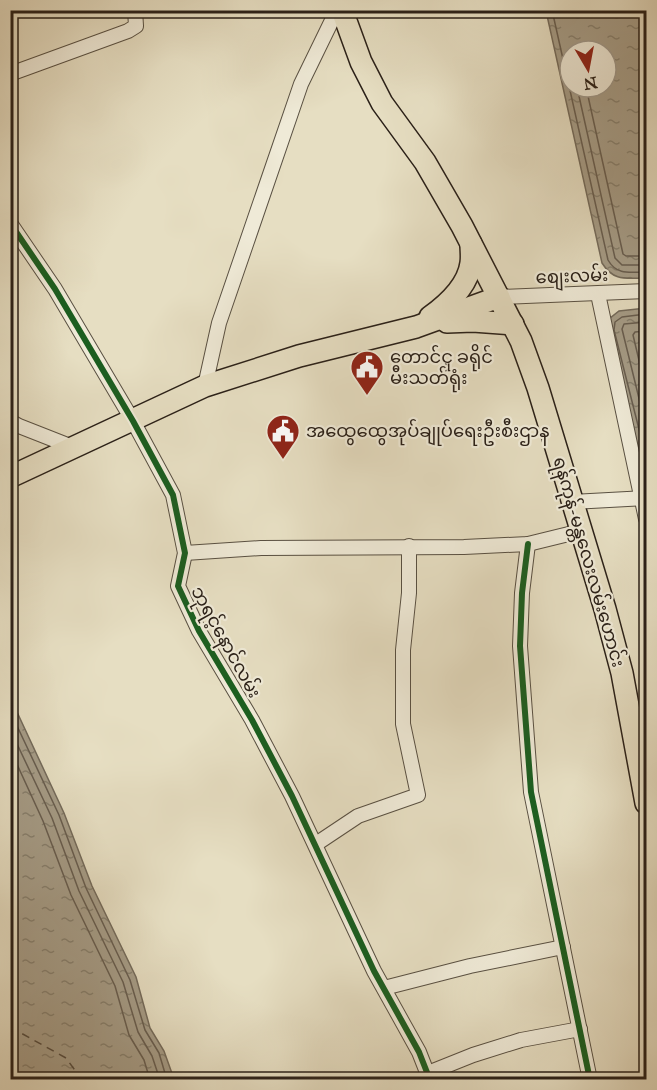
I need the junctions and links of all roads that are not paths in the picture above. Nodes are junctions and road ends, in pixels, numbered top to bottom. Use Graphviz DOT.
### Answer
graph roads {
  1 [pos="135,10"];
  2 [pos="337,10"];
  3 [pos="342,10"];
  4 [pos="10,74"];
  5 [pos="10,223"];
  6 [pos="471,243"];
  7 [pos="646,291"];
  8 [pos="598,294"];
  9 [pos="499,297"];
  10 [pos="513,324"];
  11 [pos="417,327"];
  12 [pos="205,386"];
  13 [pos="10,421"];
  14 [pos="133,421"];
  15 [pos="75,448"];
  16 [pos="10,477"];
  17 [pos="644,497"];
  18 [pos="572,502"];
  19 [pos="646,519"];
  20 [pos="581,531"];
  21 [pos="528,544"];
  22 [pos="409,546"];
  23 [pos="185,553"];
  24 [pos="646,803"];
  25 [pos="316,844"];
  26 [pos="563,947"];
  27 [pos="384,988"];
  28 [pos="580,1029"];
  29 [pos="429,1076"];
  30 [pos="590,1080"];
  1 -- 4 [label="street"];
  2 -- 12 [label="street"];
  3 -- 6 [label="highway, ရန်ကုန်-မန္တလေးလမ်းဟောင်း"];
  5 -- 14 [label="street, ဘုရင့်နောင်လမ်း"];
  6 -- 9 [label="highway, ရန်ကုန်-မန္တလေးလမ်းဟောင်း"];
  6 -- 11 [label="highway"];
  7 -- 8 [label="street, စျေးလမ်း"];
  8 -- 9 [label="street, စျေးလမ်း"];
  8 -- 17 [label="street"];
  9 -- 10 [label="highway, ရန်ကုန်-မန္တလေးလမ်းဟောင်း"];
  9 -- 11 [label="highway"];
  10 -- 11 [label="highway"];
  10 -- 18 [label="highway, ရန်ကုန်-မန္တလေးလမ်းဟောင်း"];
  11 -- 12 [label="highway"];
  12 -- 14 [label="highway"];
  13 -- 15 [label="street"];
  14 -- 15 [label="highway"];
  14 -- 23 [label="street, ဘုရင့်နောင်လမ်း"];
  15 -- 16 [label="highway"];
  17 -- 18 [label="street"];
  17 -- 19 [label="street"];
  18 -- 20 [label="highway, ရန်ကုန်-မန္တလေးလမ်းဟောင်း"];
  20 -- 21 [label="street"];
  20 -- 24 [label="highway, ရန်ကုန်-မန္တလေးလမ်းဟောင်း"];
  21 -- 22 [label="street"];
  21 -- 26 [label="street"];
  22 -- 23 [label="street"];
  22 -- 25 [label="street"];
  23 -- 25 [label="street, ဘုရင့်နောင်လမ်း"];
  25 -- 27 [label="street, ဘုရင့်နောင်လမ်း"];
  26 -- 27 [label="street"];
  26 -- 28 [label="street"];
  27 -- 29 [label="street, ဘုရင့်နောင်လမ်း"];
  28 -- 29 [label="street"];
  28 -- 30 [label="street"];
}
